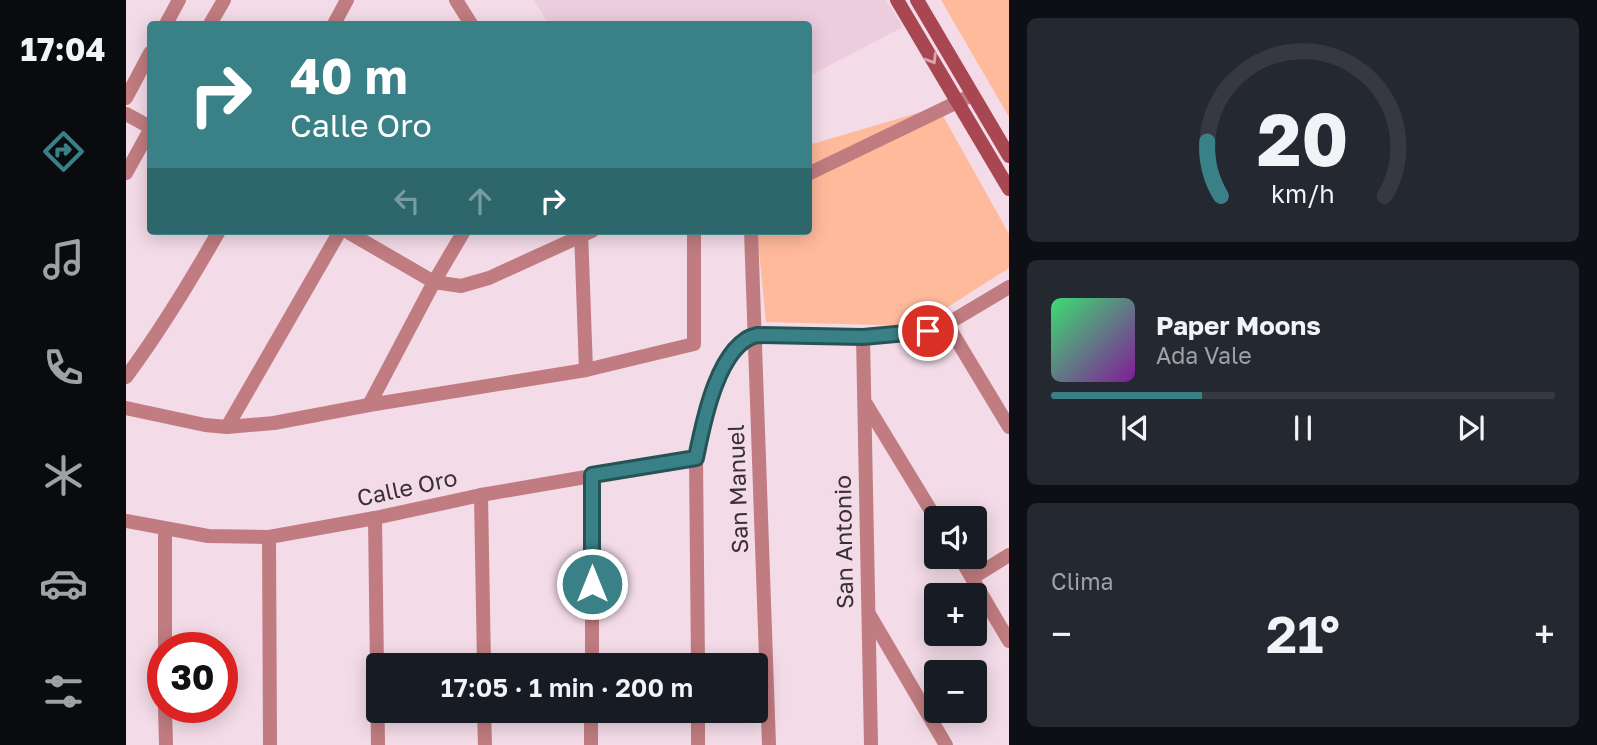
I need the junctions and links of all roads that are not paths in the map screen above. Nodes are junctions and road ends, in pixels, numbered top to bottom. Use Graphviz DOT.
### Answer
graph roads {
  1 [pos="179,0"];
  2 [pos="223,0"];
  3 [pos="347,0"];
  4 [pos="897,0"];
  5 [pos="917,0"];
  6 [pos="168,21"];
  7 [pos="212,21"];
  8 [pos="336,21"];
  9 [pos="147,58"];
  10 [pos="972,95"];
  11 [pos="126,98"];
  12 [pos="957,102"];
  13 [pos="126,114"];
  14 [pos="147,127"];
  15 [pos="147,134"];
  16 [pos="1009,156"];
  17 [pos="812,172"];
  18 [pos="126,173"];
  19 [pos="1009,189"];
  20 [pos="217,235"];
  21 [pos="338,235"];
  22 [pos="353,235"];
  23 [pos="462,235"];
  24 [pos="581,235"];
  25 [pos="585,235"];
  26 [pos="694,235"];
  27 [pos="751,235"];
  28 [pos="434,282"];
  29 [pos="1009,287"];
  30 [pos="947,324"];
  31 [pos="757,335"];
  32 [pos="863,337"];
  33 [pos="586,370"];
  34 [pos="126,377"];
  35 [pos="865,402"];
  36 [pos="369,405"];
  37 [pos="126,408"];
  38 [pos="227,427"];
  39 [pos="1009,427"];
  40 [pos="696,458"];
  41 [pos="592,475"];
  42 [pos="481,495"];
  43 [pos="928,506"];
  44 [pos="374,518"];
  45 [pos="126,521"];
  46 [pos="165,529"];
  47 [pos="269,537"];
  48 [pos="1009,555"];
  49 [pos="967,569"];
  50 [pos="972,578"];
  51 [pos="868,612"];
  52 [pos="165,632"];
  53 [pos="1009,641"];
  54 [pos="484,653"];
  55 [pos="592,653"];
  56 [pos="698,653"];
  57 [pos="165,723"];
  58 [pos="484,723"];
  59 [pos="592,723"];
  60 [pos="698,723"];
  61 [pos="166,745"];
  62 [pos="270,745"];
  63 [pos="378,745"];
  64 [pos="485,745"];
  65 [pos="591,745"];
  66 [pos="698,745"];
  67 [pos="769,745"];
  68 [pos="871,745"];
  69 [pos="946,745"];
  1 -- 6 [label="street"];
  2 -- 7 [label="street"];
  3 -- 8 [label="street"];
  4 -- 12 [label="main road, one-way"];
  5 -- 10 [label="main road"];
  9 -- 11 [label="street"];
  10 -- 12 [label="street"];
  10 -- 16 [label="main road"];
  12 -- 17 [label="street"];
  12 -- 19 [label="main road"];
  13 -- 14 [label="street"];
  15 -- 18 [label="street"];
  20 -- 34 [label="street"];
  21 -- 38 [label="street"];
  22 -- 28 [label="street"];
  23 -- 28 [label="street"];
  24 -- 28 [label="street"];
  25 -- 33 [label="street"];
  26 -- 33 [label="street"];
  27 -- 31 [label="street, San Manuel"];
  28 -- 36 [label="street"];
  29 -- 30 [label="street"];
  30 -- 32 [label="street"];
  30 -- 39 [label="street"];
  31 -- 32 [label="street"];
  31 -- 40 [label="street"];
  31 -- 67 [label="street, San Manuel"];
  32 -- 35 [label="street, San Antonio"];
  33 -- 36 [label="street"];
  35 -- 43 [label="street"];
  35 -- 51 [label="street, San Antonio"];
  36 -- 38 [label="street"];
  37 -- 38 [label="street"];
  40 -- 41 [label="street, Calle Oro"];
  40 -- 56 [label="street"];
  41 -- 42 [label="street, Calle Oro"];
  41 -- 55 [label="street"];
  42 -- 44 [label="street, Calle Oro"];
  42 -- 54 [label="street"];
  44 -- 47 [label="street, Calle Oro"];
  44 -- 63 [label="street"];
  45 -- 46 [label="street, Calle Oro"];
  46 -- 47 [label="street, Calle Oro"];
  46 -- 52 [label="street"];
  47 -- 62 [label="street"];
  48 -- 50 [label="street"];
  49 -- 50 [label="street"];
  50 -- 53 [label="street"];
  51 -- 68 [label="street, San Antonio"];
  51 -- 69 [label="street"];
  57 -- 61 [label="street"];
  58 -- 64 [label="street"];
  59 -- 65 [label="street"];
  60 -- 66 [label="street"];
}
